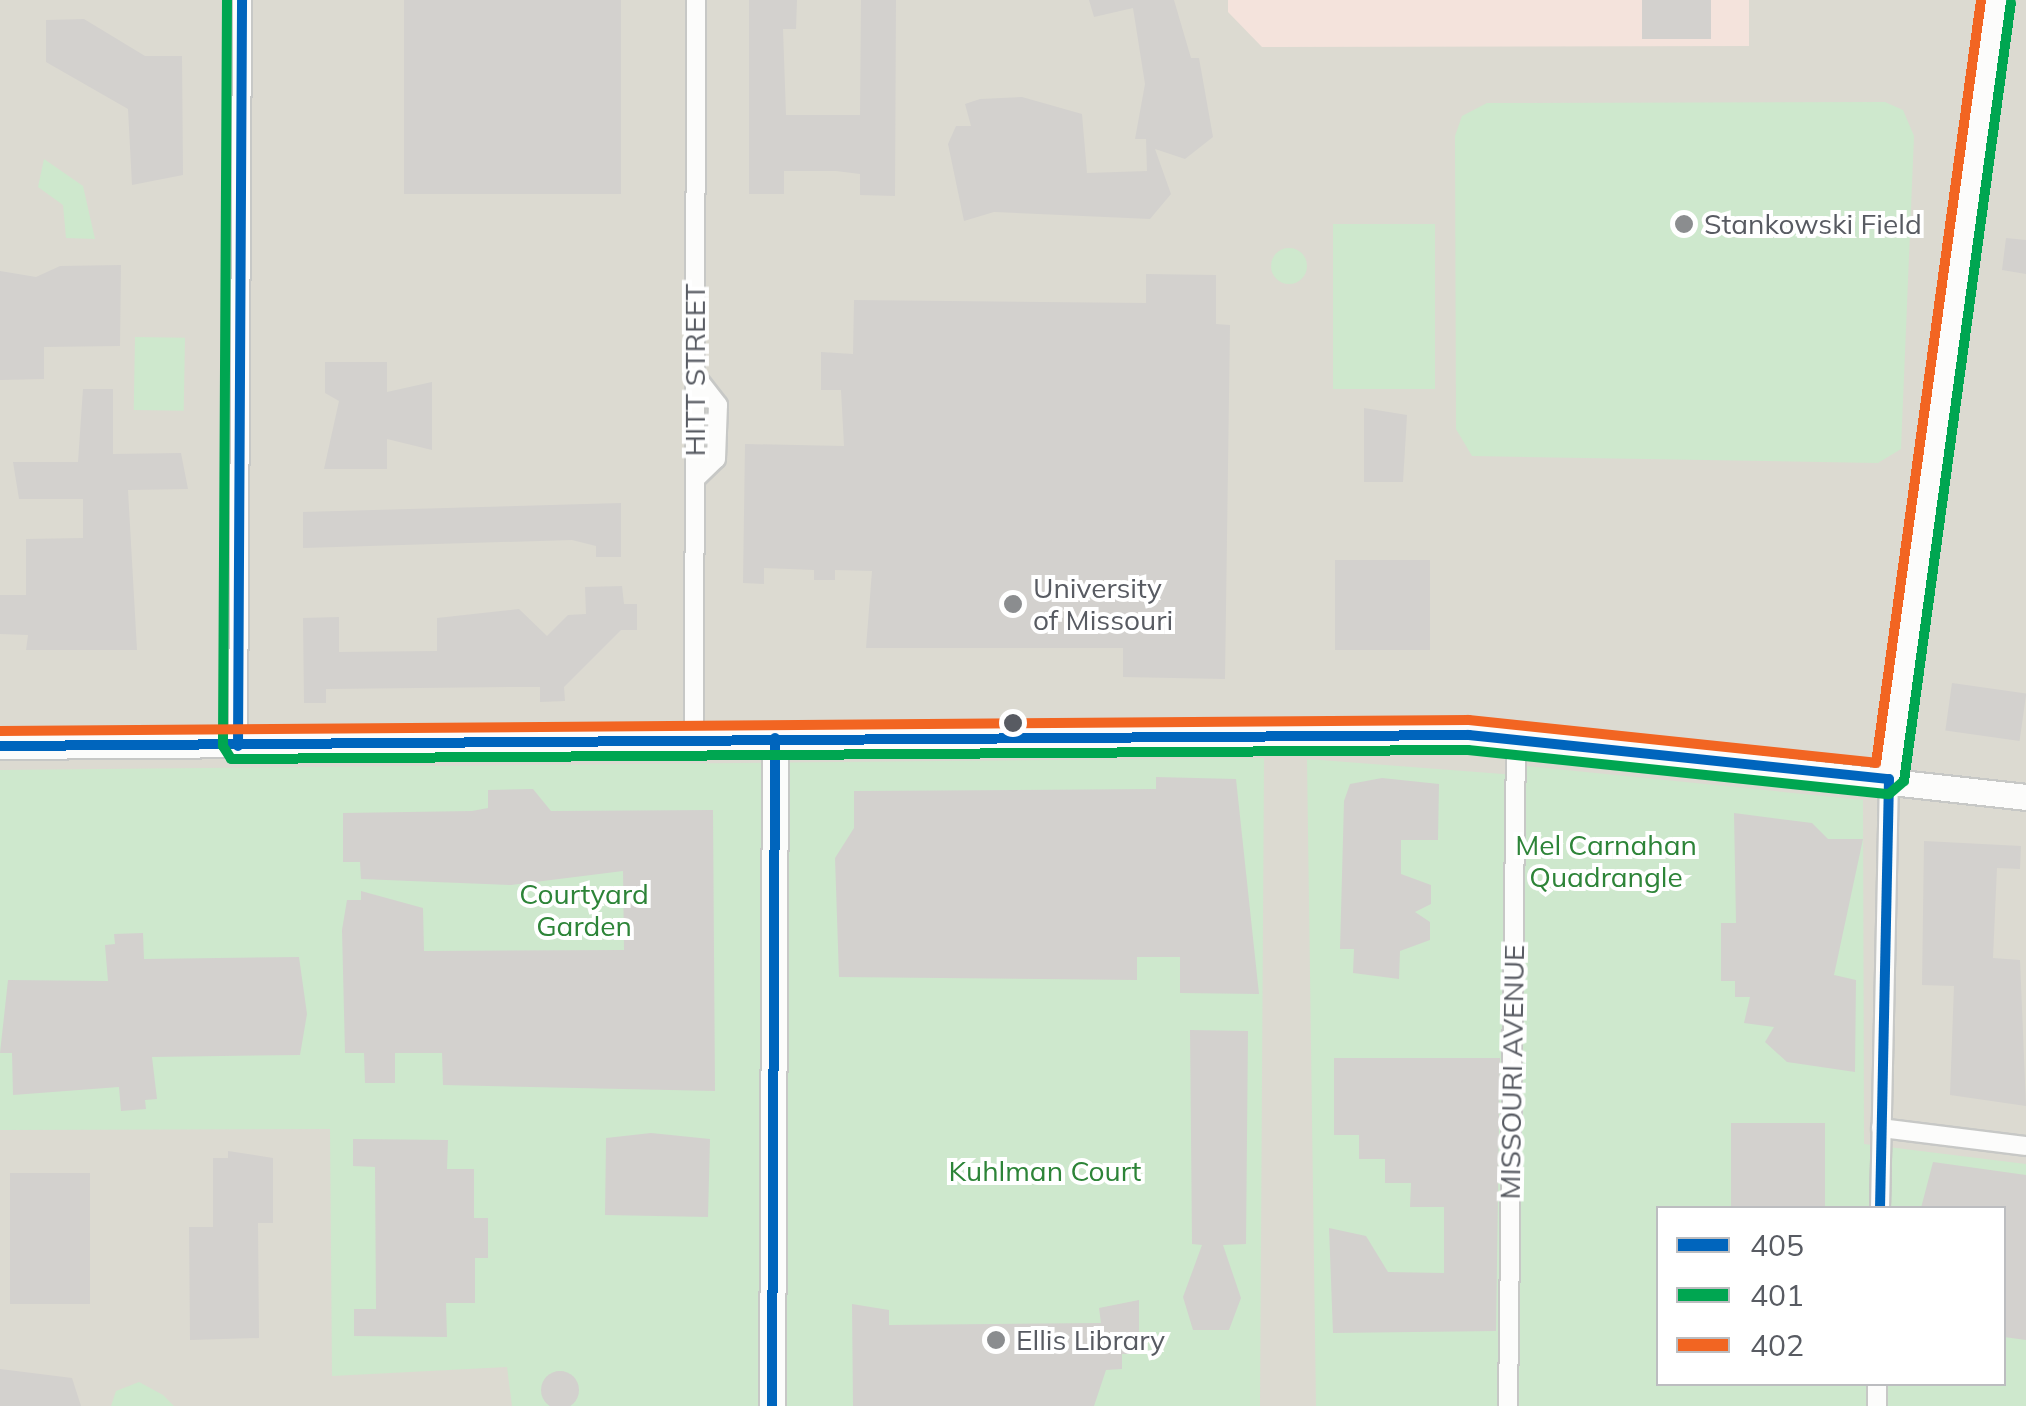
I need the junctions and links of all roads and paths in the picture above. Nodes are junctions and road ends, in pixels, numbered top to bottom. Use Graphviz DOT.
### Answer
graph roads {
  1 [pos="242,0"];
  2 [pos="696,0"];
  3 [pos="1996,0"];
  4 [pos="775,738"];
  5 [pos="1516,738"];
  6 [pos="694,739"];
  7 [pos="0,746"];
  8 [pos="238,746"];
  9 [pos="1889,779"];
  10 [pos="2026,796"];
  11 [pos="1881,1128"];
  12 [pos="2026,1146"];
  13 [pos="1880,1206"];
  14 [pos="772,1406"];
  15 [pos="1508,1406"];
  1 -- 8 [label="street"];
  2 -- 6 [label="street, HITT STREET"];
  3 -- 9 [label="street"];
  4 -- 5 [label="street"];
  4 -- 6 [label="street"];
  4 -- 14 [label="street"];
  5 -- 9 [label="street"];
  5 -- 15 [label="street, MISSOURI AVENUE"];
  6 -- 8 [label="street"];
  7 -- 8 [label="street"];
  9 -- 10 [label="street"];
  9 -- 11 [label="street"];
  11 -- 12 [label="street"];
  11 -- 13 [label="street"];
}
